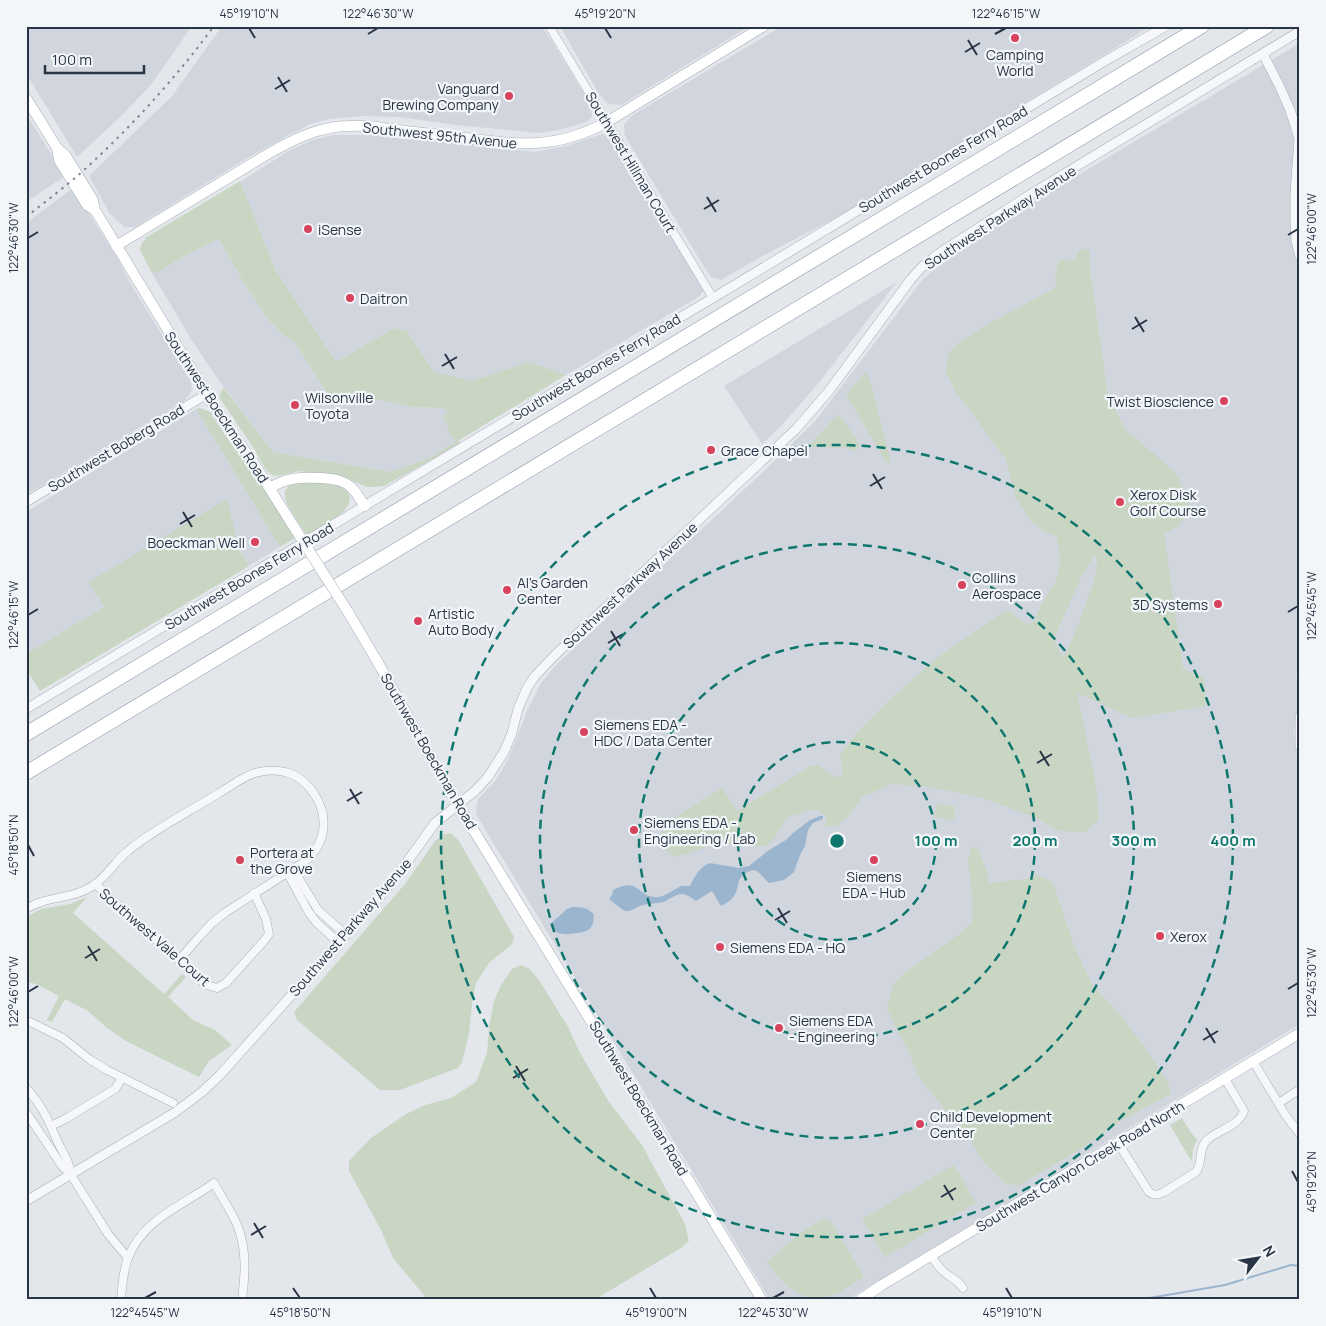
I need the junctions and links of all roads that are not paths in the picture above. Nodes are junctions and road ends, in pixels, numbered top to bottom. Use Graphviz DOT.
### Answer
graph roads {
  1 [pos="549,26"];
  2 [pos="764,26"];
  3 [pos="1166,26"];
  4 [pos="1202,26"];
  5 [pos="1267,26"];
  6 [pos="1300,31"];
  7 [pos="1263,54"];
  8 [pos="26,98"];
  9 [pos="606,122"];
  10 [pos="116,246"];
  11 [pos="1300,256"];
  12 [pos="713,298"];
  13 [pos="206,394"];
  14 [pos="270,488"];
  15 [pos="26,502"];
  16 [pos="365,506"];
  17 [pos="26,709"];
  18 [pos="1300,717"];
  19 [pos="26,734"];
  20 [pos="1300,746"];
  21 [pos="26,773"];
  22 [pos="458,804"];
  23 [pos="290,870"];
  24 [pos="95,884"];
  25 [pos="254,893"];
  26 [pos="26,908"];
  27 [pos="342,939"];
  28 [pos="179,960"];
  29 [pos="26,1020"];
  30 [pos="1300,1033"];
  31 [pos="1253,1061"];
  32 [pos="122,1078"];
  33 [pos="1225,1079"];
  34 [pos="26,1088"];
  35 [pos="1300,1090"];
  36 [pos="173,1103"];
  37 [pos="1279,1103"];
  38 [pos="26,1112"];
  39 [pos="51,1126"];
  40 [pos="1300,1134"];
  41 [pos="1118,1143"];
  42 [pos="71,1175"];
  43 [pos="26,1201"];
  44 [pos="930,1256"];
  45 [pos="128,1258"];
  46 [pos="963,1288"];
  47 [pos="762,1298"];
  48 [pos="121,1300"];
  49 [pos="242,1300"];
  50 [pos="860,1300"];
  1 -- 9 [label="street, Southwest Hillman Court"];
  2 -- 9 [label="main road, Southwest 95th Avenue"];
  3 -- 12 [label="street, Southwest Boones Ferry Road"];
  4 -- 19 [label="highway"];
  5 -- 21 [label="highway"];
  6 -- 7 [label="street, Southwest Parkway Avenue"];
  7 -- 11 [label="street"];
  7 -- 22 [label="street, Southwest Parkway Avenue"];
  8 -- 10 [label="main road, Southwest Boeckman Road"];
  9 -- 10 [label="main road, Southwest 95th Avenue"];
  9 -- 12 [label="street, Southwest Hillman Court"];
  10 -- 13 [label="main road, Southwest Boeckman Road"];
  12 -- 16 [label="street, Southwest Boones Ferry Road"];
  13 -- 14 [label="main road, Southwest Boeckman Road"];
  13 -- 15 [label="street, Southwest Boberg Road"];
  14 -- 16 [label="main road"];
  14 -- 22 [label="main road, Southwest Boeckman Road, bridge"];
  16 -- 17 [label="street, Southwest Boones Ferry Road"];
  18 -- 20 [label="street"];
  22 -- 27 [label="street, Southwest Parkway Avenue"];
  22 -- 47 [label="main road, Southwest Boeckman Road"];
  23 -- 24 [label="street"];
  23 -- 25 [label="street"];
  23 -- 27 [label="street"];
  24 -- 26 [label="street"];
  24 -- 28 [label="street, Southwest Vale Court"];
  25 -- 28 [label="street"];
  25 -- 28 [label="street, Southwest Vale Court"];
  27 -- 42 [label="street, Southwest Parkway Avenue"];
  29 -- 32 [label="street"];
  30 -- 31 [label="main road, Southwest Canyon Creek Road North"];
  31 -- 33 [label="main road, Southwest Canyon Creek Road North"];
  31 -- 37 [label="street"];
  32 -- 36 [label="street"];
  32 -- 39 [label="street"];
  33 -- 41 [label="main road, Southwest Canyon Creek Road North"];
  33 -- 41 [label="street"];
  34 -- 39 [label="street"];
  35 -- 37 [label="street"];
  37 -- 40 [label="street"];
  38 -- 42 [label="street"];
  39 -- 42 [label="street"];
  41 -- 44 [label="main road, Southwest Canyon Creek Road North"];
  42 -- 43 [label="street, Southwest Parkway Avenue"];
  42 -- 45 [label="street"];
  44 -- 46 [label="street"];
  44 -- 50 [label="main road, Southwest Canyon Creek Road North"];
  45 -- 48 [label="street"];
  45 -- 49 [label="street"];
}
